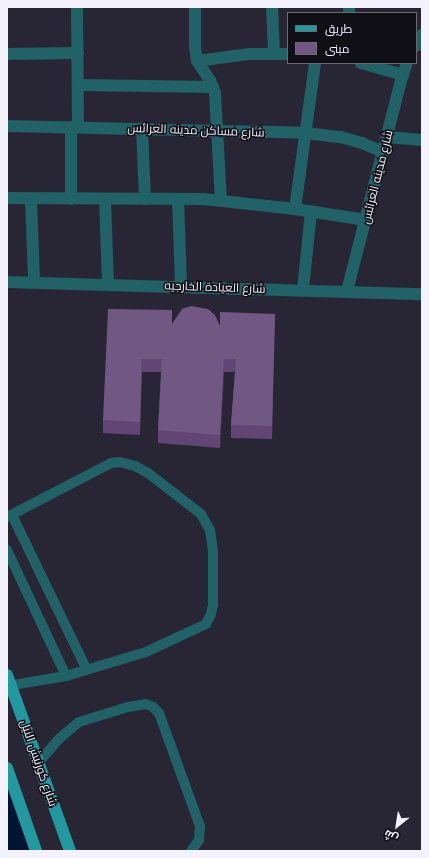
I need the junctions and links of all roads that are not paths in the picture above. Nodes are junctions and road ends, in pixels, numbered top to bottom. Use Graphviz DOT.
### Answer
graph roads {
  1 [pos="77,7"];
  2 [pos="195,7"];
  3 [pos="272,7"];
  4 [pos="78,53"];
  5 [pos="274,53"];
  6 [pos="7,54"];
  7 [pos="287,54"];
  8 [pos="197,61"];
  9 [pos="315,64"];
  10 [pos="364,64"];
  11 [pos="407,64"];
  12 [pos="403,75"];
  13 [pos="78,85"];
  14 [pos="213,87"];
  15 [pos="7,126"];
  16 [pos="75,127"];
  17 [pos="142,128"];
  18 [pos="217,130"];
  19 [pos="306,133"];
  20 [pos="387,137"];
  21 [pos="422,140"];
  22 [pos="383,152"];
  23 [pos="7,198"];
  24 [pos="31,199"];
  25 [pos="71,199"];
  26 [pos="105,199"];
  27 [pos="146,199"];
  28 [pos="178,199"];
  29 [pos="221,201"];
  30 [pos="295,208"];
  31 [pos="311,211"];
  32 [pos="366,220"];
  33 [pos="7,282"];
  34 [pos="34,282"];
  35 [pos="108,284"];
  36 [pos="181,286"];
  37 [pos="303,290"];
  38 [pos="347,291"];
  39 [pos="422,294"];
  40 [pos="9,516"];
  41 [pos="7,550"];
  42 [pos="87,670"];
  43 [pos="66,676"];
  44 [pos="9,680"];
  45 [pos="39,762"];
  46 [pos="7,768"];
  47 [pos="36,851"];
  48 [pos="70,851"];
  49 [pos="191,851"];
  1 -- 4 [label="street"];
  2 -- 8 [label="street"];
  3 -- 5 [label="street"];
  4 -- 6 [label="street"];
  4 -- 13 [label="street"];
  5 -- 7 [label="street"];
  5 -- 8 [label="street"];
  8 -- 14 [label="street"];
  9 -- 19 [label="street"];
  10 -- 12 [label="street"];
  11 -- 12 [label="street, شارع مدينه العرائس"];
  12 -- 20 [label="street, شارع مدينه العرائس"];
  13 -- 14 [label="street"];
  13 -- 16 [label="street"];
  14 -- 18 [label="street"];
  15 -- 16 [label="street, شارع مساكن مدينه العرائس"];
  16 -- 17 [label="street, شارع مساكن مدينه العرائس"];
  16 -- 25 [label="street"];
  17 -- 18 [label="street, شارع مساكن مدينه العرائس"];
  17 -- 27 [label="street"];
  18 -- 19 [label="street, شارع مساكن مدينه العرائس"];
  18 -- 29 [label="street"];
  19 -- 22 [label="street, شارع مساكن مدينه العرائس"];
  19 -- 30 [label="street"];
  20 -- 21 [label="street"];
  20 -- 22 [label="street, شارع مدينه العرائس"];
  22 -- 32 [label="street, شارع مدينه العرائس"];
  23 -- 24 [label="street"];
  24 -- 25 [label="street"];
  24 -- 34 [label="street"];
  25 -- 26 [label="street"];
  26 -- 27 [label="street"];
  26 -- 35 [label="street"];
  27 -- 28 [label="street"];
  28 -- 29 [label="street"];
  28 -- 36 [label="street"];
  29 -- 30 [label="street"];
  30 -- 31 [label="street"];
  31 -- 32 [label="street"];
  31 -- 37 [label="street"];
  32 -- 38 [label="street, شارع مدينه العرائس"];
  33 -- 34 [label="street, شارع العيادة الخارجيه"];
  34 -- 35 [label="street, شارع العيادة الخارجيه"];
  35 -- 36 [label="street, شارع العيادة الخارجيه"];
  36 -- 37 [label="street, شارع العيادة الخارجيه"];
  37 -- 38 [label="street, شارع العيادة الخارجيه"];
  38 -- 39 [label="street, شارع العيادة الخارجيه"];
  40 -- 42 [label="lane"];
  40 -- 42 [label="lane"];
  41 -- 43 [label="lane"];
  42 -- 43 [label="lane"];
  43 -- 44 [label="lane"];
  44 -- 45 [label="main road, شارع كورنيش النيل"];
  45 -- 48 [label="main road, شارع كورنيش النيل"];
  45 -- 49 [label="lane"];
  46 -- 47 [label="main road"];
}
